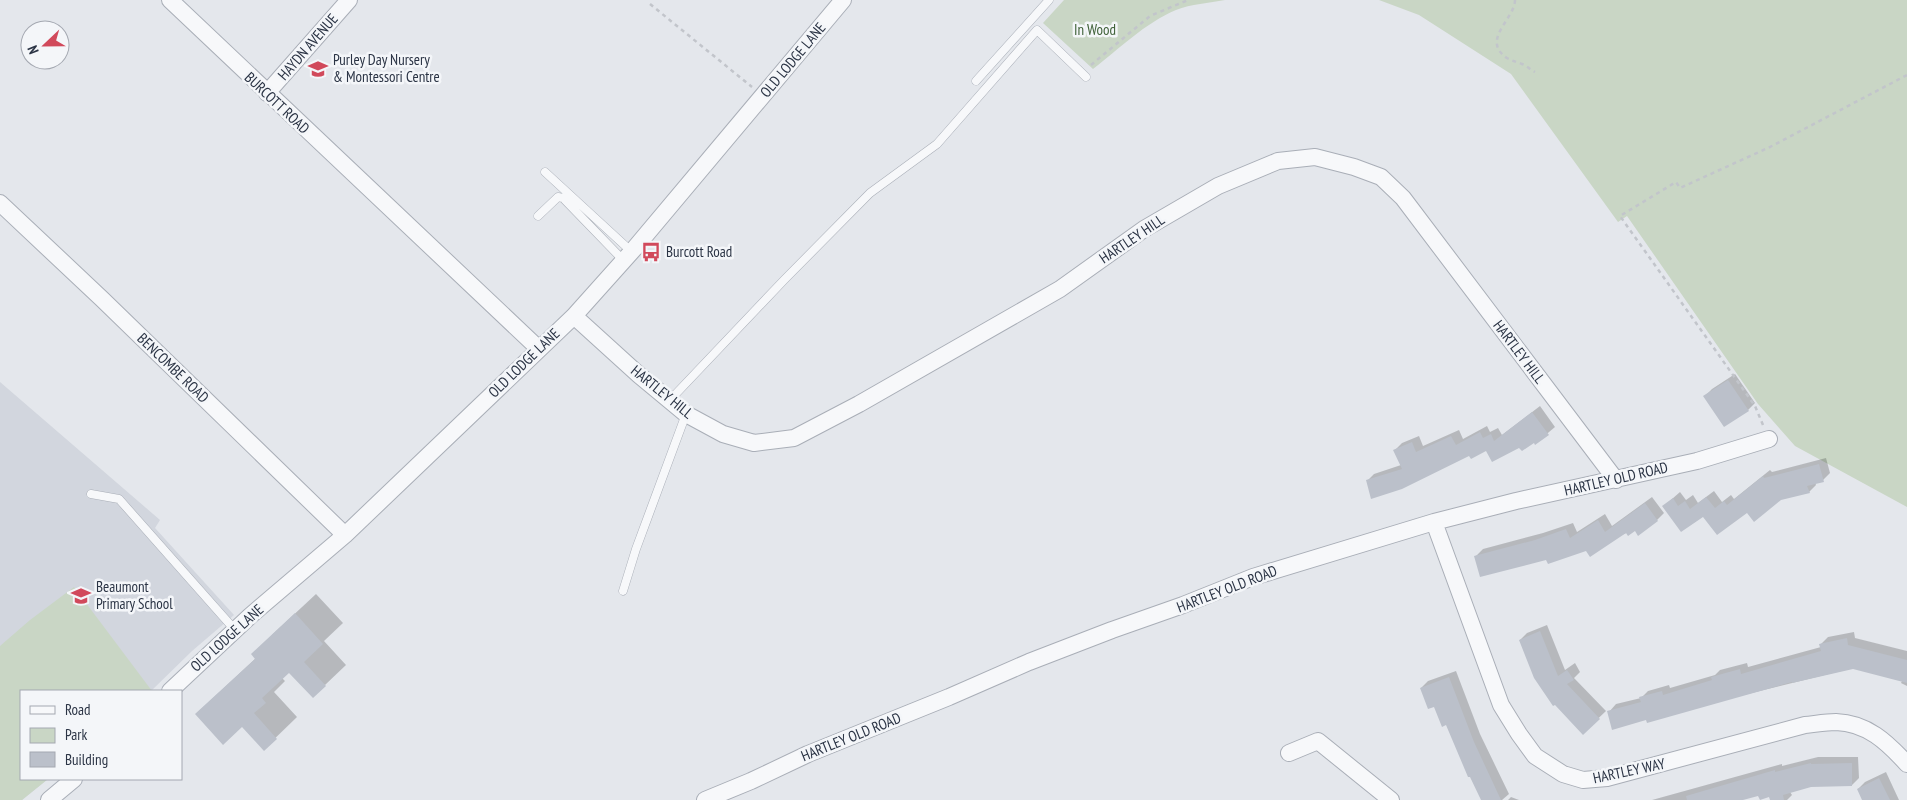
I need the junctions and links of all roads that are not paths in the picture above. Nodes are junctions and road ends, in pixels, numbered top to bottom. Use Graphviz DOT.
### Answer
graph roads {
  1 [pos="170,0"];
  2 [pos="349,0"];
  3 [pos="842,0"];
  4 [pos="1049,0"];
  5 [pos="1086,77"];
  6 [pos="976,80"];
  7 [pos="267,93"];
  8 [pos="545,172"];
  9 [pos="0,203"];
  10 [pos="538,216"];
  11 [pos="628,256"];
  12 [pos="574,316"];
  13 [pos="539,349"];
  14 [pos="670,400"];
  15 [pos="686,414"];
  16 [pos="1769,438"];
  17 [pos="1616,480"];
  18 [pos="91,494"];
  19 [pos="1434,522"];
  20 [pos="345,535"];
  21 [pos="623,591"];
  22 [pos="235,630"];
  23 [pos="171,690"];
  24 [pos="1289,753"];
  25 [pos="1907,764"];
  26 [pos="73,780"];
  27 [pos="49,800"];
  28 [pos="705,800"];
  29 [pos="1391,800"];
  1 -- 7 [label="street, BURCOTT ROAD"];
  2 -- 7 [label="street, HAYDN AVENUE"];
  3 -- 11 [label="street, OLD LODGE LANE"];
  4 -- 6 [label="lane"];
  5 -- 14 [label="lane"];
  7 -- 13 [label="street, BURCOTT ROAD"];
  8 -- 11 [label="lane"];
  9 -- 20 [label="street, BENCOMBE ROAD"];
  10 -- 11 [label="lane"];
  11 -- 12 [label="street, OLD LODGE LANE"];
  12 -- 13 [label="street, OLD LODGE LANE"];
  12 -- 14 [label="street, HARTLEY HILL"];
  13 -- 20 [label="street, OLD LODGE LANE"];
  14 -- 15 [label="street, HARTLEY HILL"];
  15 -- 17 [label="street, HARTLEY HILL"];
  15 -- 21 [label="lane"];
  16 -- 17 [label="street, HARTLEY OLD ROAD"];
  17 -- 19 [label="street, HARTLEY OLD ROAD"];
  18 -- 22 [label="lane"];
  19 -- 25 [label="street, HARTLEY WAY"];
  19 -- 28 [label="street, HARTLEY OLD ROAD"];
  20 -- 22 [label="street, OLD LODGE LANE"];
  22 -- 23 [label="street, OLD LODGE LANE"];
  24 -- 29 [label="street"];
  26 -- 27 [label="street"];
}
